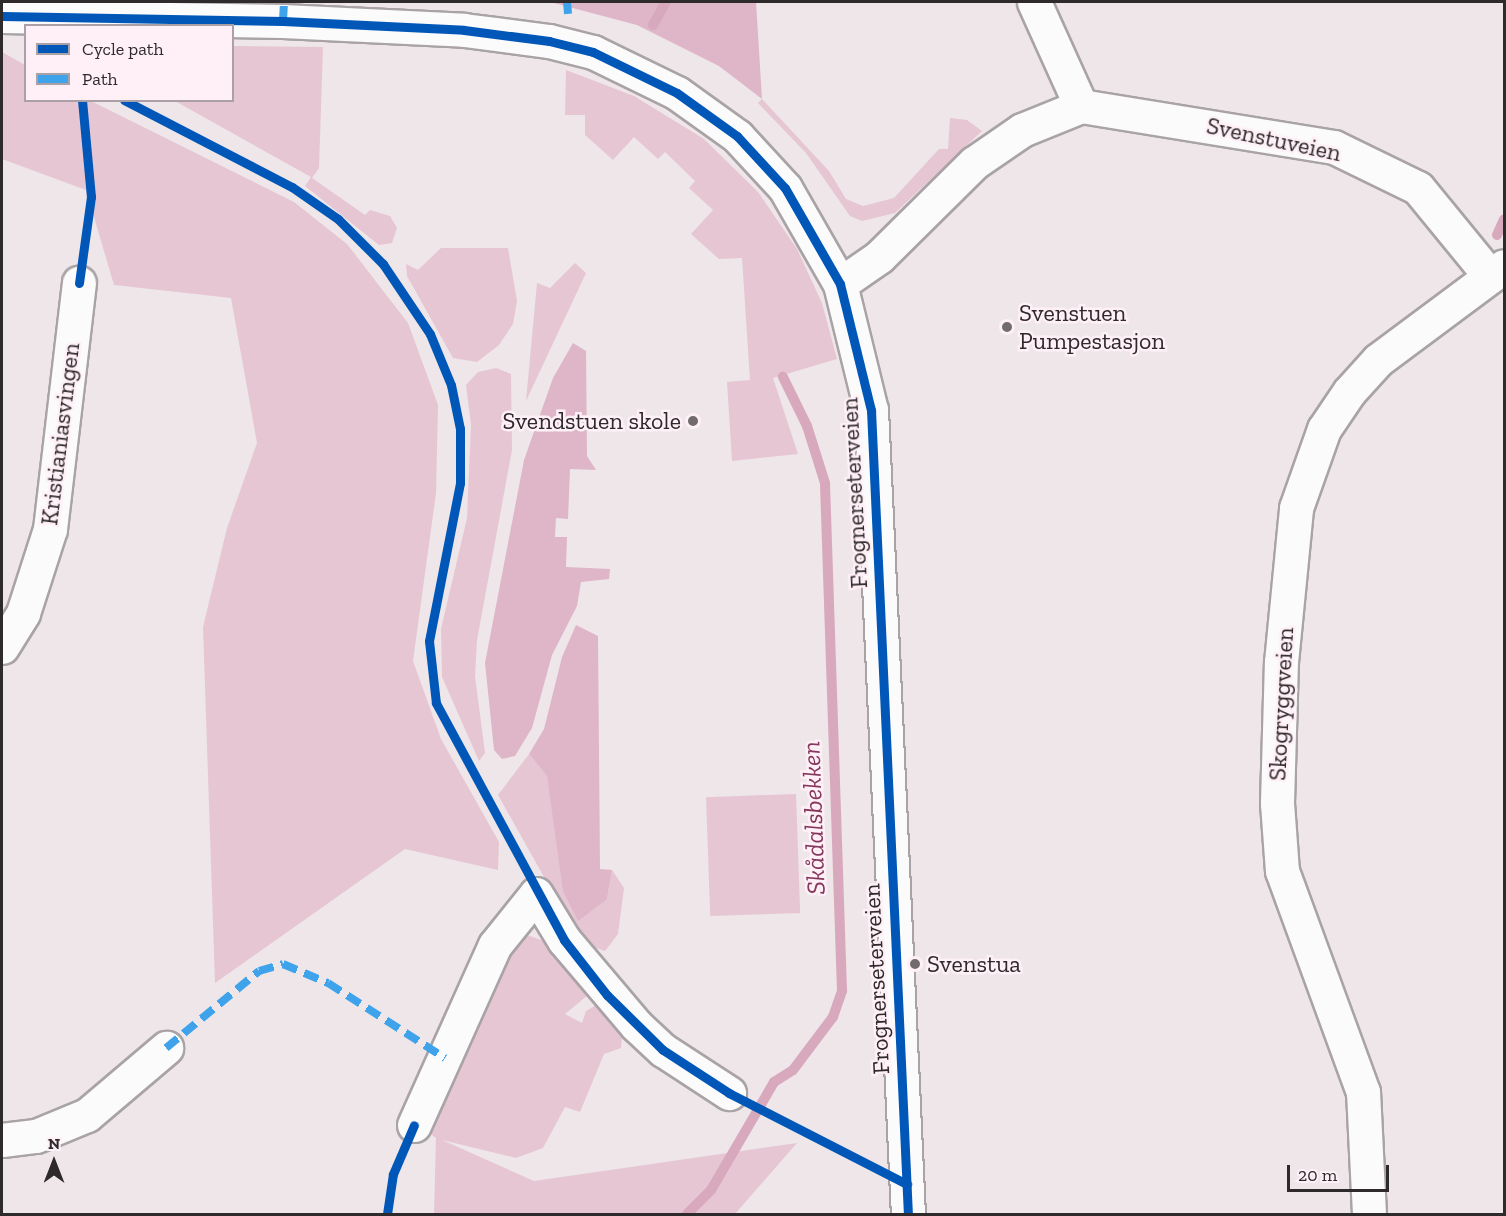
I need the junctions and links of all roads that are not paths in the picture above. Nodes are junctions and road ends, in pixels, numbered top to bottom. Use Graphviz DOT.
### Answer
graph roads {
  1 [pos="1034,2"];
  2 [pos="2,15"];
  3 [pos="1081,106"];
  4 [pos="1497,271"];
  5 [pos="79,283"];
  6 [pos="840,284"];
  7 [pos="2,647"];
  8 [pos="166,1048"];
  9 [pos="729,1093"];
  10 [pos="414,1125"];
  11 [pos="2,1140"];
  12 [pos="908,1215"];
  13 [pos="1369,1215"];
  1 -- 3 [label="street"];
  2 -- 6 [label="street, Frognerseterveien"];
  3 -- 4 [label="street, Svenstuveien"];
  3 -- 6 [label="street"];
  4 -- 13 [label="street, Skogryggveien"];
  5 -- 7 [label="street, Kristianiasvingen"];
  6 -- 12 [label="street, Frognerseterveien"];
  8 -- 11 [label="street"];
  9 -- 10 [label="street"];
}
